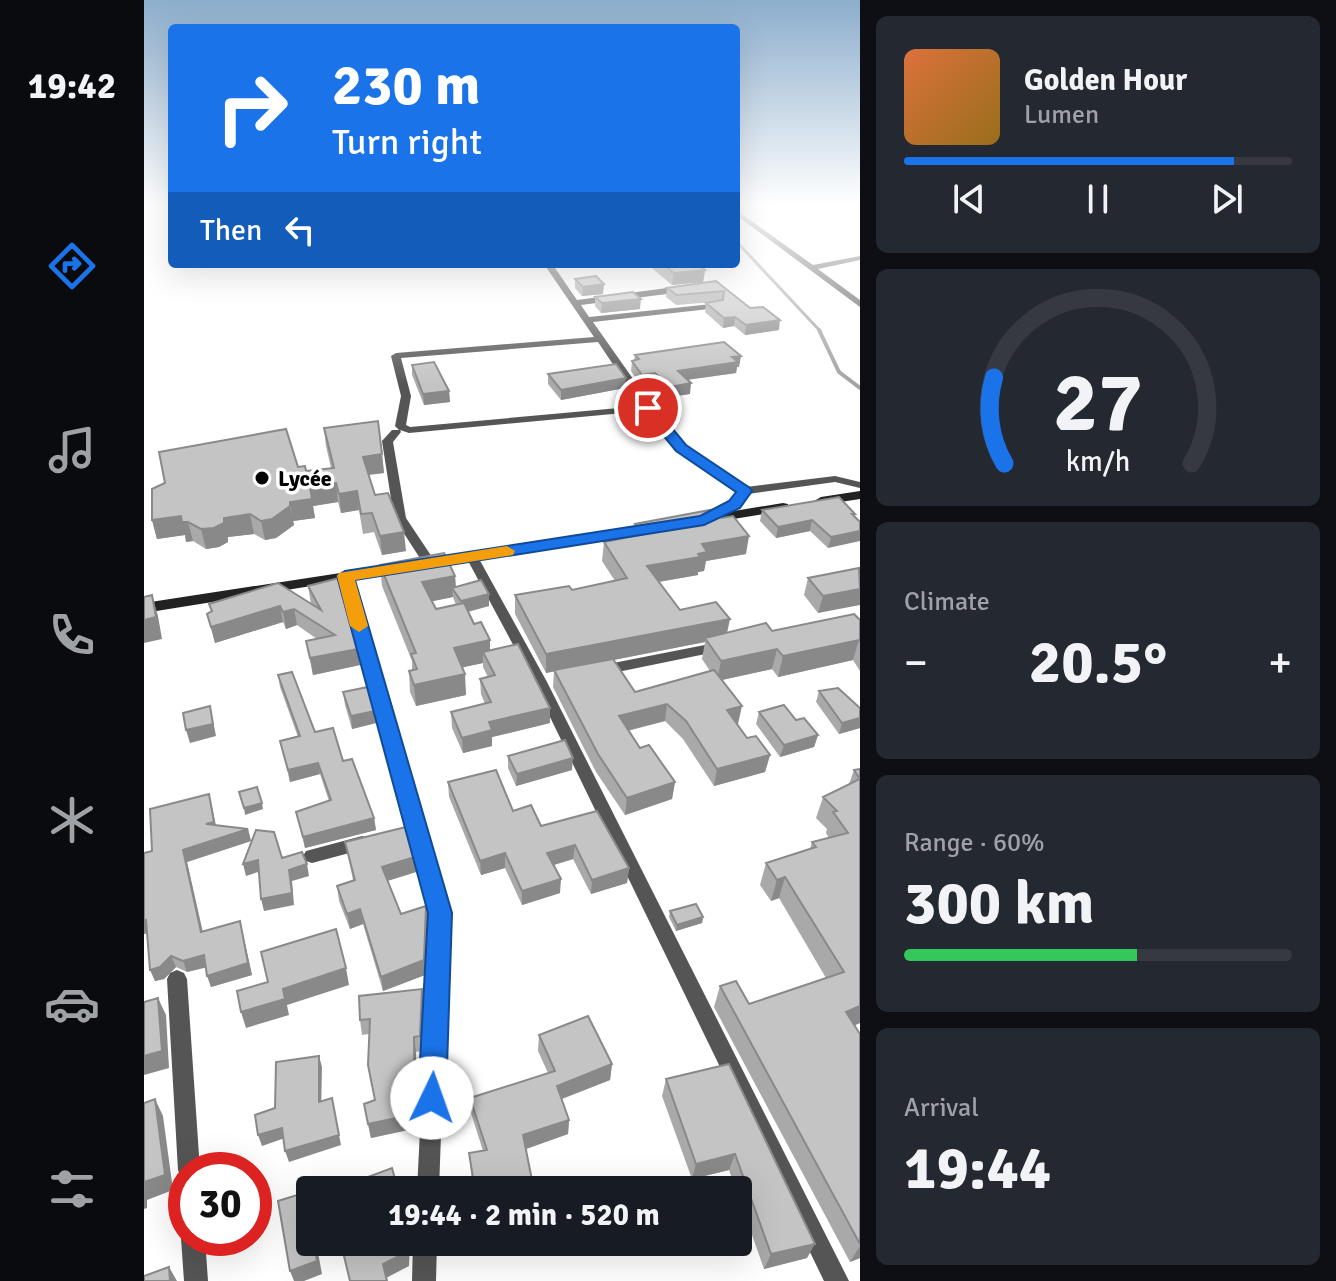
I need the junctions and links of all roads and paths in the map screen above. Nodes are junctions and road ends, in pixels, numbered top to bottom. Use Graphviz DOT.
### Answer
graph roads {
  1 [pos="808,266"];
  2 [pos="822,266"];
  3 [pos="551,268"];
  4 [pos="811,268"];
  5 [pos="693,288"];
  6 [pos="574,303"];
  7 [pos="860,304"];
  8 [pos="718,305"];
  9 [pos="586,320"];
  10 [pos="600,339"];
  11 [pos="648,408"];
  12 [pos="396,432"];
  13 [pos="860,485"];
  14 [pos="744,491"];
  15 [pos="860,495"];
  16 [pos="689,523"];
  17 [pos="472,557"];
  18 [pos="430,563"];
  19 [pos="345,576"];
  20 [pos="144,608"];
  21 [pos="727,646"];
  22 [pos="587,673"];
  23 [pos="402,833"];
  24 [pos="312,856"];
  25 [pos="177,979"];
  26 [pos="188,1152"];
  27 [pos="429,1176"];
  28 [pos="194,1256"];
  29 [pos="425,1256"];
  30 [pos="196,1281"];
  31 [pos="424,1281"];
  32 [pos="837,1281"];
  1 -- 4 [label="street"];
  2 -- 4 [label="street"];
  3 -- 6 [label="street"];
  4 -- 7 [label="street"];
  5 -- 6 [label="street"];
  6 -- 9 [label="street"];
  8 -- 9 [label="street"];
  9 -- 10 [label="street"];
  10 -- 11 [label="street"];
  10 -- 11 [label="street"];
  11 -- 14 [label="street"];
  12 -- 18 [label="street"];
  13 -- 14 [label="street"];
  14 -- 16 [label="street"];
  15 -- 16 [label="street"];
  16 -- 17 [label="street"];
  17 -- 18 [label="street"];
  17 -- 32 [label="street"];
  18 -- 19 [label="street"];
  19 -- 20 [label="street"];
  19 -- 23 [label="street"];
  21 -- 22 [label="street"];
  23 -- 24 [label="street"];
  23 -- 27 [label="street"];
  25 -- 26 [label="street"];
  28 -- 30 [label="street"];
  29 -- 31 [label="street"];
}
